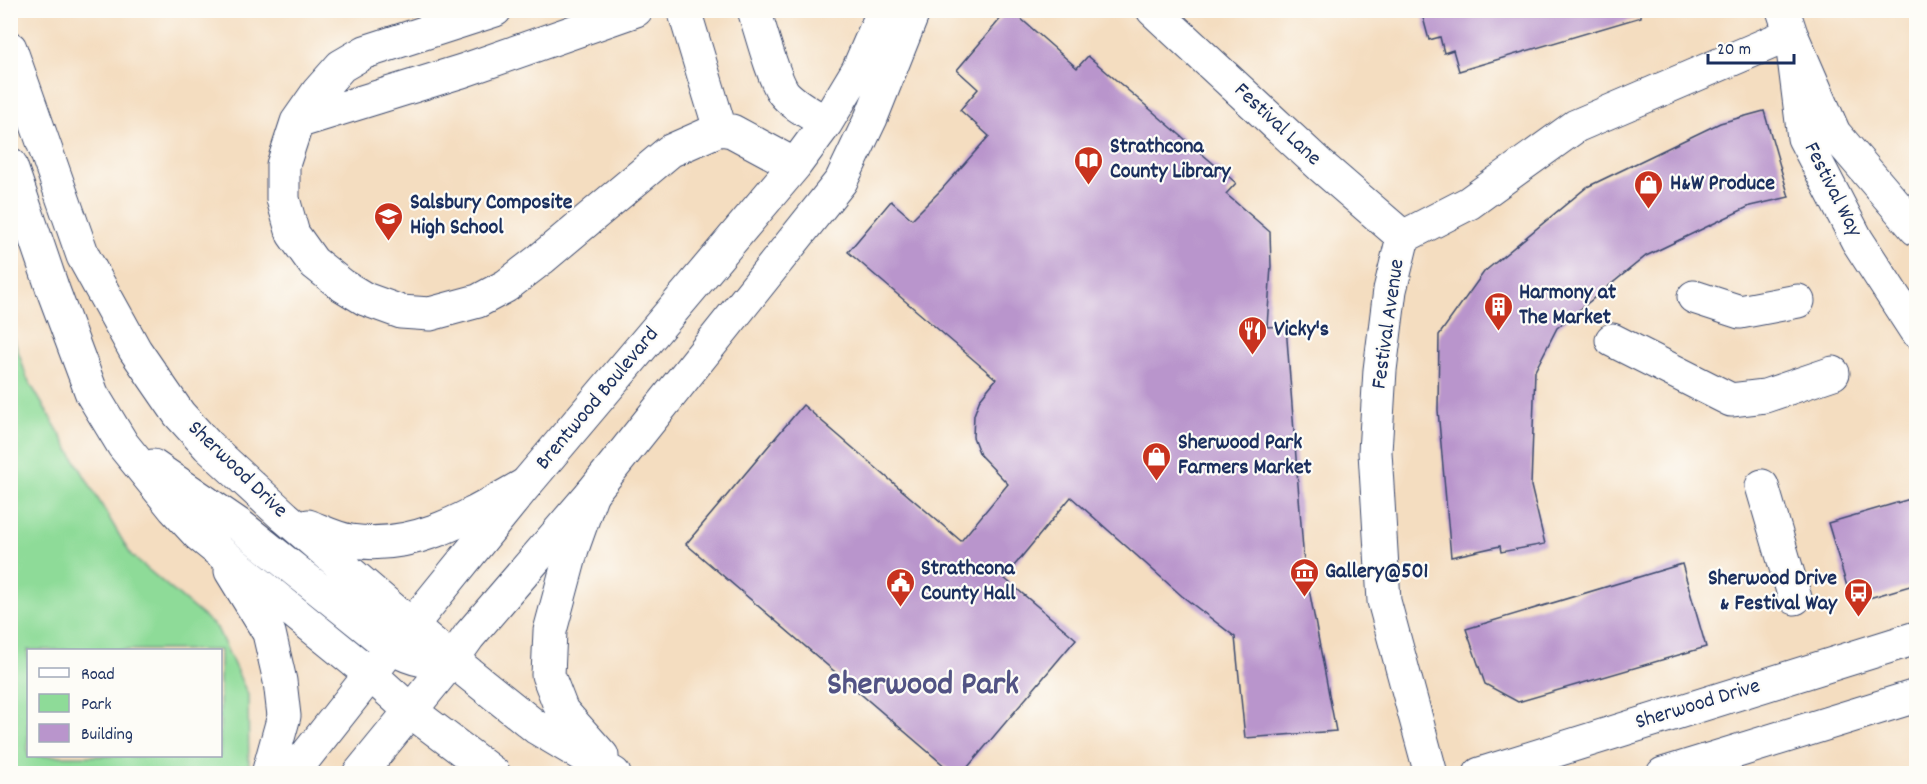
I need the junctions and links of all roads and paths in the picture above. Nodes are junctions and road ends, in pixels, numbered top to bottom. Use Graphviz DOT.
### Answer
graph roads {
  1 [pos="495,10"];
  2 [pos="636,10"];
  3 [pos="684,10"];
  4 [pos="754,10"];
  5 [pos="884,10"];
  6 [pos="914,10"];
  7 [pos="1153,10"];
  8 [pos="1787,22"];
  9 [pos="10,48"];
  10 [pos="297,122"];
  11 [pos="826,123"];
  12 [pos="720,129"];
  13 [pos="10,164"];
  14 [pos="795,165"];
  15 [pos="1917,229"];
  16 [pos="1403,237"];
  17 [pos="1694,297"];
  18 [pos="1798,301"];
  19 [pos="1917,331"];
  20 [pos="1612,340"];
  21 [pos="1833,374"];
  22 [pos="123,445"];
  23 [pos="526,484"];
  24 [pos="1762,486"];
  25 [pos="592,494"];
  26 [pos="285,517"];
  27 [pos="219,552"];
  28 [pos="1795,598"];
  29 [pos="402,637"];
  30 [pos="1917,638"];
  31 [pos="452,660"];
  32 [pos="370,674"];
  33 [pos="1917,696"];
  34 [pos="412,712"];
  35 [pos="267,774"];
  36 [pos="292,774"];
  37 [pos="359,774"];
  38 [pos="494,774"];
  39 [pos="615,774"];
  40 [pos="1431,774"];
  41 [pos="1480,774"];
  42 [pos="1663,774"];
  1 -- 10 [label="main road"];
  2 -- 10 [label="main road"];
  3 -- 12 [label="main road"];
  4 -- 11 [label="main road"];
  5 -- 11 [label="main road, Brentwood Boulevard"];
  6 -- 25 [label="main road"];
  7 -- 16 [label="main road, Festival Lane"];
  8 -- 15 [label="main road, Festival Way"];
  8 -- 16 [label="main road, Festival Avenue"];
  8 -- 19 [label="main road, Festival Way"];
  9 -- 26 [label="main road, Sherwood Drive"];
  10 -- 12 [label="main road"];
  11 -- 14 [label="main road, Brentwood Boulevard"];
  12 -- 14 [label="main road"];
  13 -- 22 [label="main road"];
  14 -- 23 [label="main road, Brentwood Boulevard"];
  16 -- 40 [label="main road, Festival Avenue"];
  17 -- 18 [label="main road"];
  20 -- 21 [label="main road"];
  22 -- 27 [label="main road"];
  22 -- 29 [label="main road"];
  23 -- 26 [label="main road"];
  23 -- 29 [label="main road, Brentwood Boulevard"];
  24 -- 28 [label="main road"];
  25 -- 31 [label="main road"];
  25 -- 39 [label="main road"];
  26 -- 29 [label="main road, Sherwood Drive"];
  27 -- 32 [label="main road"];
  27 -- 35 [label="main road"];
  29 -- 31 [label="main road, Sherwood Drive"];
  29 -- 32 [label="main road, Brentwood Boulevard"];
  30 -- 41 [label="main road, Sherwood Drive"];
  31 -- 34 [label="main road"];
  31 -- 39 [label="main road, Sherwood Drive"];
  32 -- 34 [label="main road"];
  32 -- 36 [label="main road, Brentwood Boulevard"];
  33 -- 42 [label="main road"];
  34 -- 37 [label="main road"];
  34 -- 38 [label="main road"];
}
